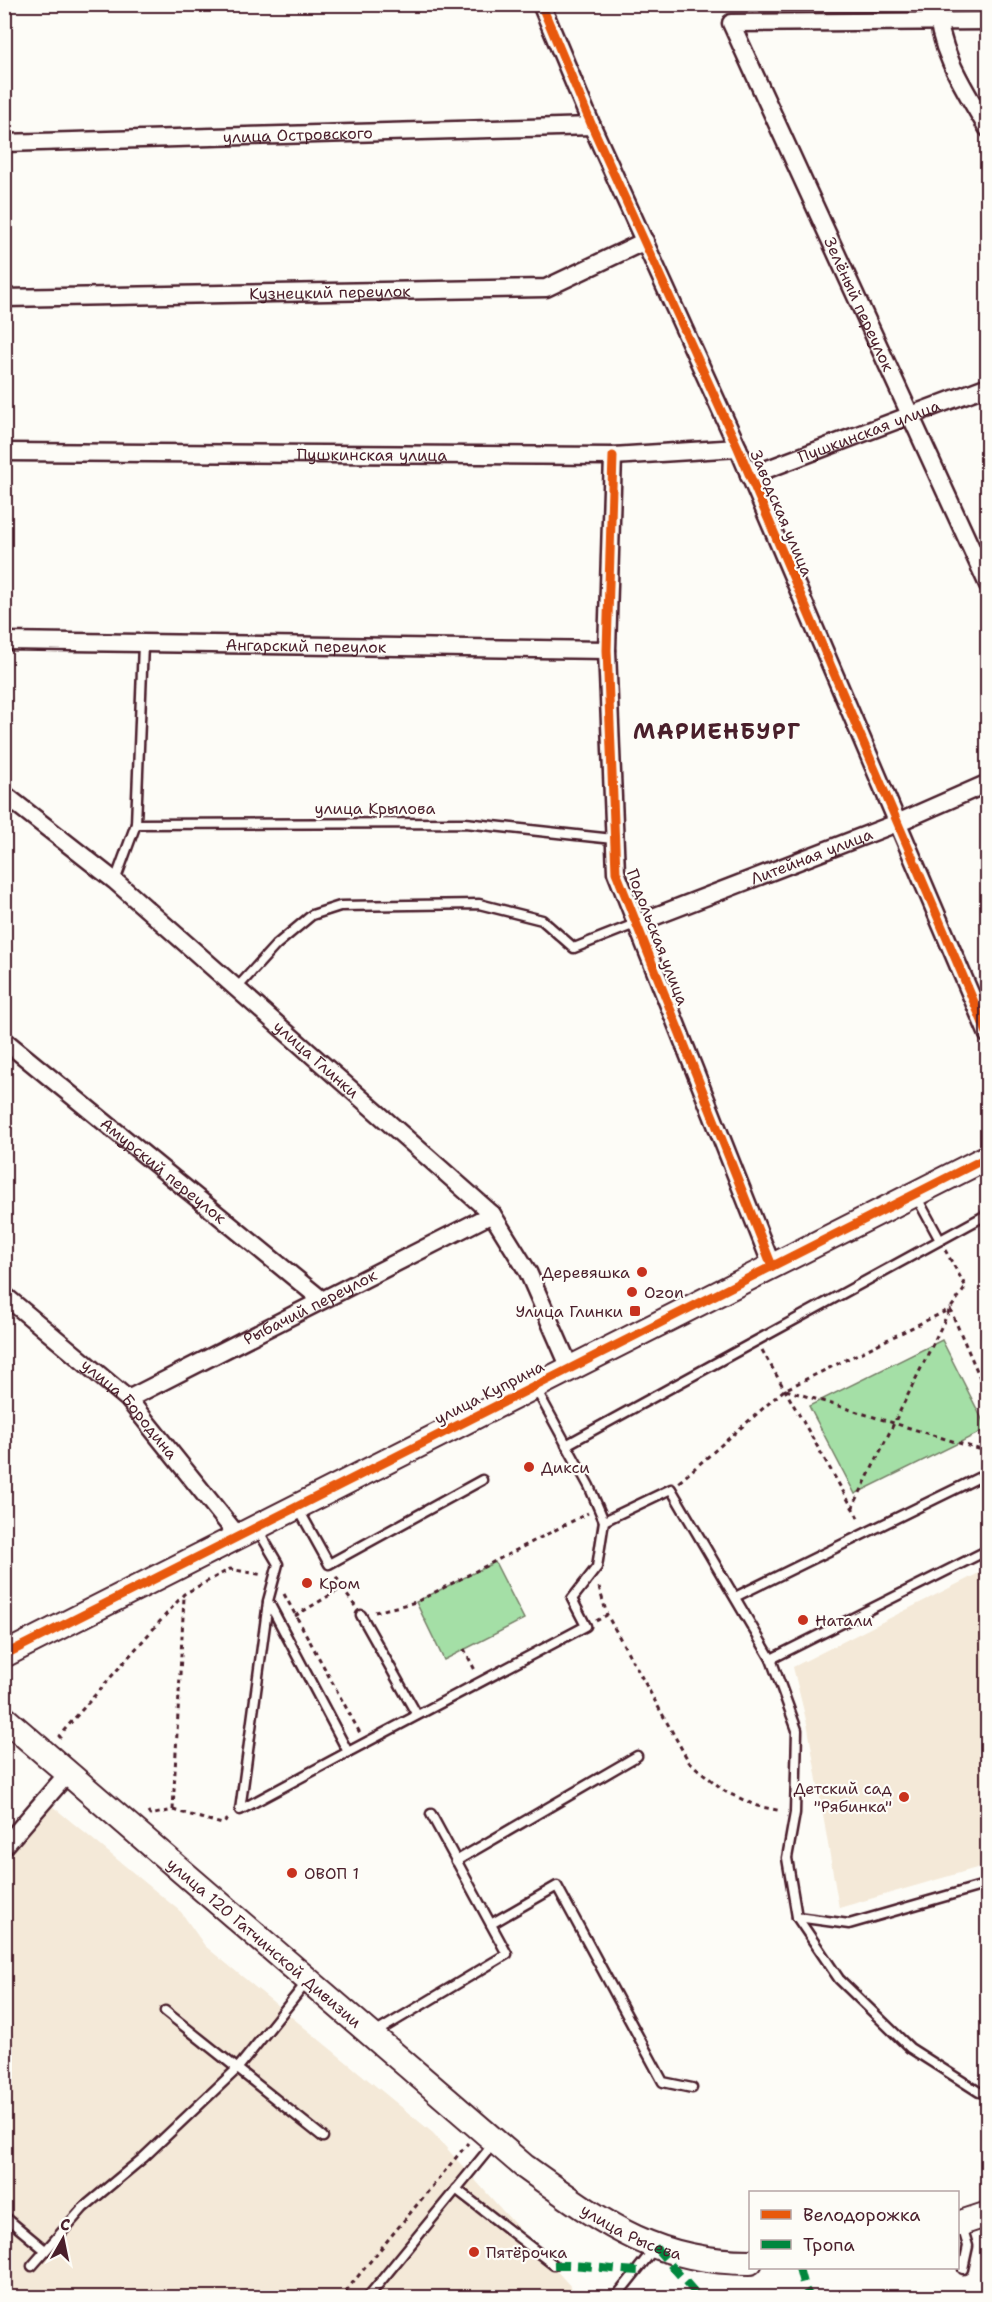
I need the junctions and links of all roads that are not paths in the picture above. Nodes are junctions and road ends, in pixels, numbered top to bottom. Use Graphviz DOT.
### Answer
graph roads {
  1 [pos="542,4"];
  2 [pos="938,4"];
  3 [pos="987,21"];
  4 [pos="938,22"];
  5 [pos="592,126"];
  6 [pos="987,129"];
  7 [pos="4,143"];
  8 [pos="645,241"];
  9 [pos="4,298"];
  10 [pos="987,386"];
  11 [pos="909,414"];
  12 [pos="738,448"];
  13 [pos="4,452"];
  14 [pos="613,456"];
  15 [pos="749,476"];
  16 [pos="987,585"];
  17 [pos="4,640"];
  18 [pos="143,644"];
  19 [pos="607,650"];
  20 [pos="987,783"];
  21 [pos="4,794"];
  22 [pos="897,823"];
  23 [pos="136,824"];
  24 [pos="613,839"];
  25 [pos="115,881"];
  26 [pos="635,924"];
  27 [pos="236,990"];
  28 [pos="987,1035"];
  29 [pos="4,1040"];
  30 [pos="987,1157"];
  31 [pos="915,1194"];
  32 [pos="492,1214"];
  33 [pos="987,1214"];
  34 [pos="940,1240"];
  35 [pos="772,1266"];
  36 [pos="4,1295"];
  37 [pos="322,1300"];
  38 [pos="570,1368"];
  39 [pos="535,1386"];
  40 [pos="128,1399"];
  41 [pos="566,1445"];
  42 [pos="987,1473"];
  43 [pos="482,1480"];
  44 [pos="297,1507"];
  45 [pos="604,1521"];
  46 [pos="247,1532"];
  47 [pos="987,1550"];
  48 [pos="735,1597"];
  49 [pos="268,1601"];
  50 [pos="361,1615"];
  51 [pos="4,1654"];
  52 [pos="771,1659"];
  53 [pos="417,1715"];
  54 [pos="4,1718"];
  55 [pos="348,1752"];
  56 [pos="637,1756"];
  57 [pos="68,1773"];
  58 [pos="431,1814"];
  59 [pos="4,1847"];
  60 [pos="456,1861"];
  61 [pos="987,1884"];
  62 [pos="797,1917"];
  63 [pos="491,1924"];
  64 [pos="309,1979"];
  65 [pos="165,2011"];
  66 [pos="373,2034"];
  67 [pos="237,2069"];
  68 [pos="692,2088"];
  69 [pos="987,2094"];
  70 [pos="486,2136"];
  71 [pos="323,2137"];
  72 [pos="525,2167"];
  73 [pos="456,2189"];
  74 [pos="987,2214"];
  75 [pos="4,2216"];
  76 [pos="959,2223"];
  77 [pos="655,2247"];
  78 [pos="45,2250"];
  79 [pos="749,2262"];
  80 [pos="554,2265"];
  81 [pos="32,2266"];
  82 [pos="963,2269"];
  83 [pos="367,2298"];
  84 [pos="615,2298"];
  1 -- 5 [label="street, Заводская улица"];
  2 -- 4 [label="street"];
  3 -- 4 [label="street"];
  4 -- 6 [label="street"];
  4 -- 11 [label="street, Зелёный переулок"];
  5 -- 7 [label="street, улица Островского"];
  5 -- 8 [label="street, Заводская улица"];
  8 -- 9 [label="street, Кузнецкий переулок"];
  8 -- 12 [label="street, Заводская улица"];
  10 -- 11 [label="street, Пушкинская улица"];
  11 -- 15 [label="street, Пушкинская улица"];
  11 -- 16 [label="street, Зелёный переулок"];
  12 -- 14 [label="street, Пушкинская улица"];
  12 -- 15 [label="street, Заводская улица"];
  13 -- 14 [label="street, Пушкинская улица"];
  14 -- 19 [label="street, Подольская улица"];
  15 -- 22 [label="street, Заводская улица"];
  17 -- 18 [label="street, Ангарский переулок"];
  18 -- 19 [label="street, Ангарский переулок"];
  18 -- 23 [label="lane"];
  19 -- 24 [label="street, Подольская улица"];
  20 -- 22 [label="street, Литейная улица"];
  21 -- 25 [label="street, улица Глинки"];
  22 -- 26 [label="street, Литейная улица"];
  22 -- 28 [label="street, Заводская улица"];
  23 -- 24 [label="lane, улица Крылова"];
  23 -- 25 [label="lane"];
  24 -- 26 [label="street, Подольская улица"];
  25 -- 27 [label="street, улица Глинки"];
  26 -- 27 [label="lane"];
  26 -- 35 [label="street, Подольская улица"];
  27 -- 32 [label="street, улица Глинки"];
  29 -- 37 [label="street, Амурский переулок"];
  30 -- 31 [label="street, улица Куприна"];
  31 -- 34 [label="lane"];
  31 -- 35 [label="street, улица Куприна"];
  32 -- 37 [label="street, Рыбачий переулок"];
  32 -- 38 [label="street, улица Глинки"];
  33 -- 34 [label="lane"];
  34 -- 41 [label="lane"];
  35 -- 38 [label="street, улица Куприна"];
  36 -- 40 [label="street, улица Бородина"];
  37 -- 40 [label="street, Рыбачий переулок"];
  38 -- 39 [label="street, улица Куприна"];
  39 -- 41 [label="lane"];
  39 -- 44 [label="street, улица Куприна"];
  40 -- 46 [label="street, улица Бородина"];
  41 -- 45 [label="lane"];
  42 -- 48 [label="lane"];
  43 -- 44 [label="lane"];
  44 -- 46 [label="street, улица Куприна"];
  45 -- 48 [label="lane"];
  45 -- 53 [label="lane"];
  46 -- 49 [label="lane"];
  46 -- 51 [label="street, улица Куприна"];
  47 -- 52 [label="lane"];
  48 -- 52 [label="lane"];
  49 -- 55 [label="lane"];
  49 -- 55 [label="lane"];
  50 -- 53 [label="lane"];
  52 -- 62 [label="lane"];
  53 -- 55 [label="lane"];
  54 -- 57 [label="street, улица 120 Гатчинской Дивизии"];
  56 -- 60 [label="lane"];
  57 -- 59 [label="street"];
  57 -- 64 [label="street, улица 120 Гатчинской Дивизии"];
  58 -- 60 [label="lane"];
  60 -- 63 [label="lane"];
  61 -- 62 [label="lane"];
  62 -- 69 [label="lane"];
  63 -- 66 [label="lane"];
  63 -- 68 [label="lane"];
  64 -- 66 [label="street, улица 120 Гатчинской Дивизии"];
  64 -- 67 [label="lane"];
  65 -- 67 [label="lane"];
  66 -- 70 [label="street, улица 120 Гатчинской Дивизии"];
  67 -- 71 [label="lane"];
  67 -- 78 [label="lane"];
  70 -- 72 [label="street, улица 120 Гатчинской Дивизии"];
  70 -- 73 [label="lane"];
  72 -- 77 [label="street, улица Рысева"];
  73 -- 80 [label="lane"];
  73 -- 83 [label="lane"];
  74 -- 76 [label="street"];
  75 -- 78 [label="lane"];
  76 -- 82 [label="lane"];
  77 -- 79 [label="street, улица Рысева"];
  77 -- 84 [label="lane"];
  78 -- 81 [label="lane"];
}
